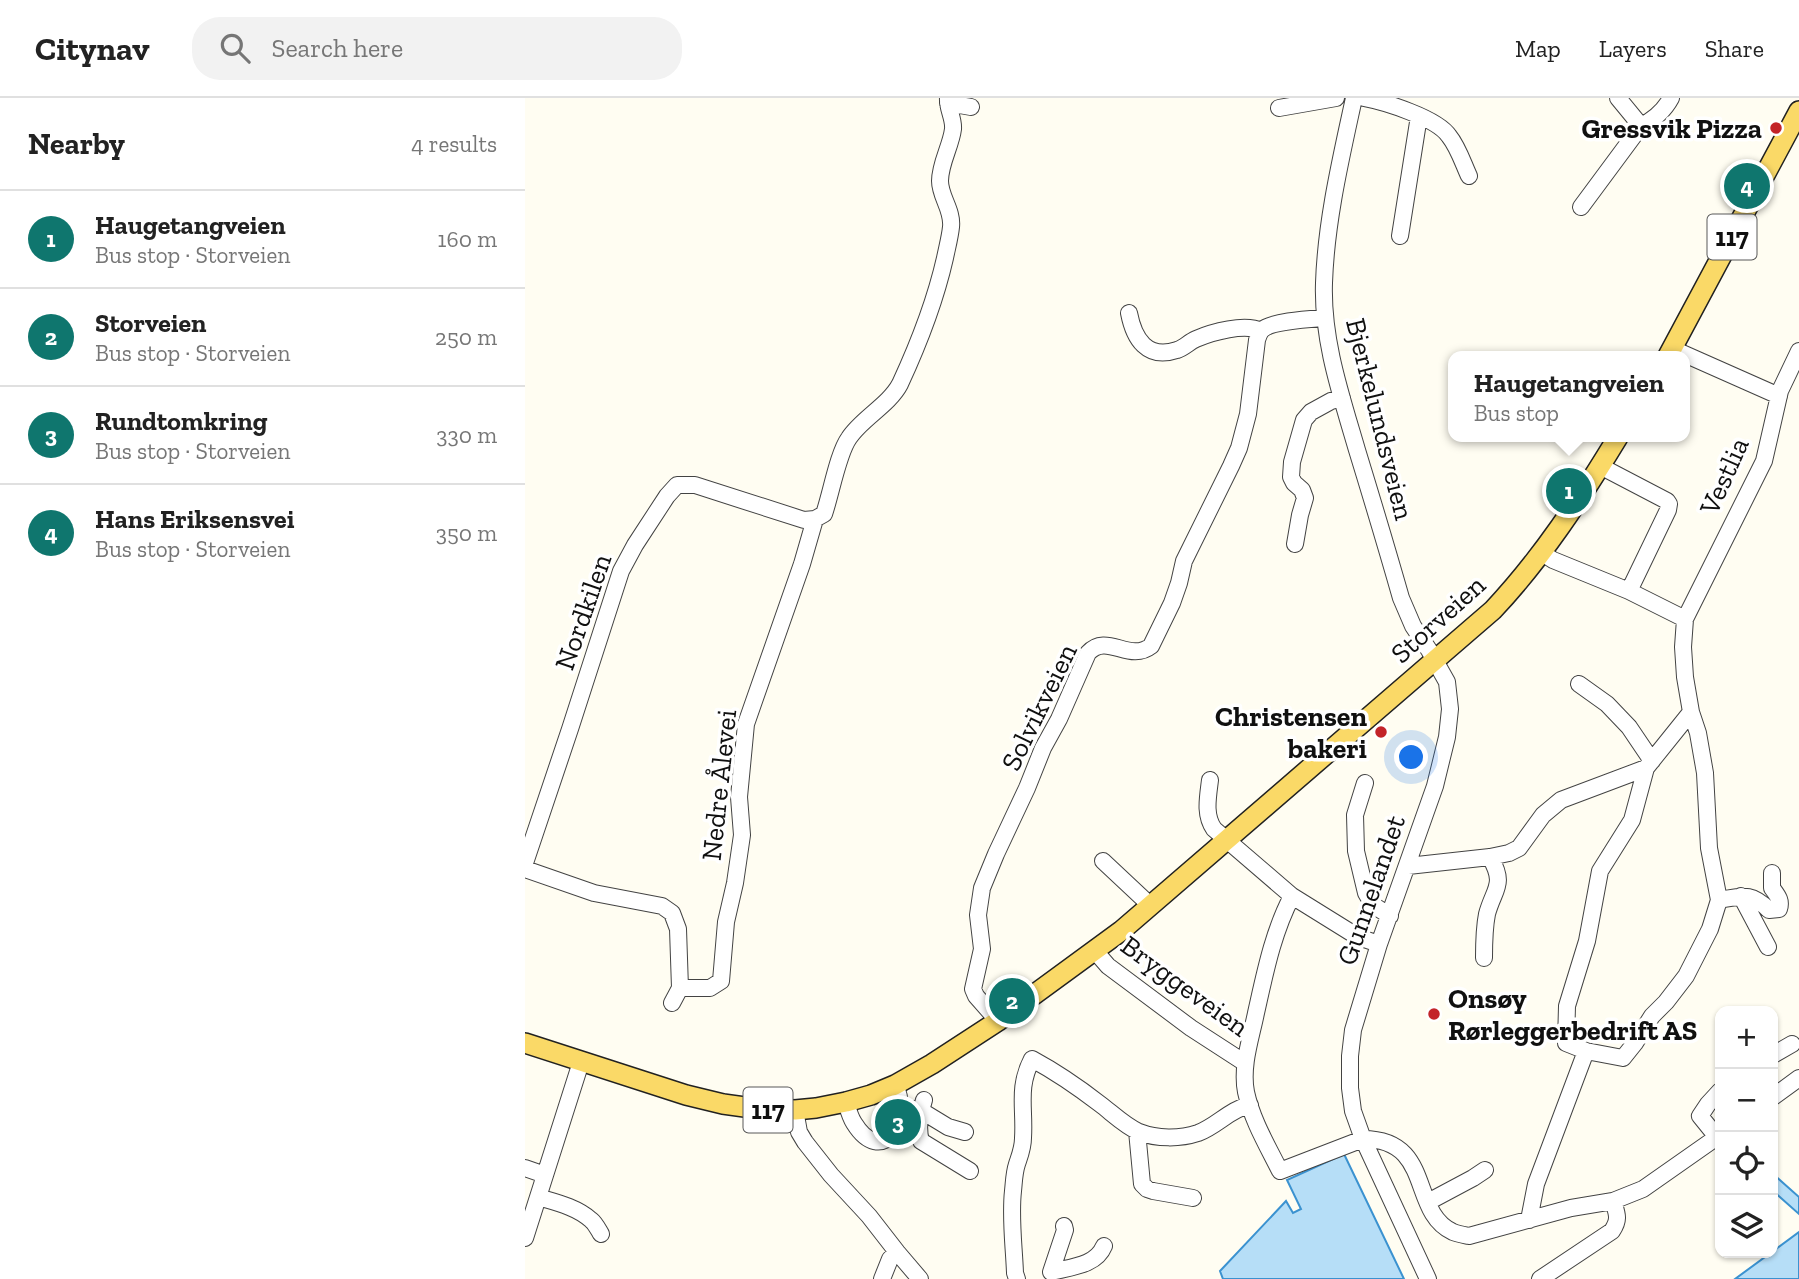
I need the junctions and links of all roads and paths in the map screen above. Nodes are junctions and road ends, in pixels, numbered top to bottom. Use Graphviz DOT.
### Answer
graph roads {
  1 [pos="1336,98"];
  2 [pos="1354,98"];
  3 [pos="1364,98"];
  4 [pos="1618,98"];
  5 [pos="1671,98"];
  6 [pos="949,106"];
  7 [pos="971,107"];
  8 [pos="1279,108"];
  9 [pos="1419,116"];
  10 [pos="1798,116"];
  11 [pos="1641,126"];
  12 [pos="1469,176"];
  13 [pos="1581,207"];
  14 [pos="1400,236"];
  15 [pos="1129,313"];
  16 [pos="1325,318"];
  17 [pos="1261,331"];
  18 [pos="1671,351"];
  19 [pos="1799,351"];
  20 [pos="1690,361"];
  21 [pos="1779,396"];
  22 [pos="1342,398"];
  23 [pos="1616,442"];
  24 [pos="1600,466"];
  25 [pos="815,519"];
  26 [pos="1295,544"];
  27 [pos="1542,553"];
  28 [pos="1629,591"];
  29 [pos="1685,619"];
  30 [pos="1436,661"];
  31 [pos="1579,684"];
  32 [pos="1691,712"];
  33 [pos="1649,765"];
  34 [pos="1209,780"];
  35 [pos="1365,783"];
  36 [pos="1228,840"];
  37 [pos="1490,857"];
  38 [pos="1103,861"];
  39 [pos="525,863"];
  40 [pos="1408,866"];
  41 [pos="525,869"];
  42 [pos="1772,873"];
  43 [pos="1292,896"];
  44 [pos="1741,897"];
  45 [pos="1719,900"];
  46 [pos="1151,905"];
  47 [pos="1390,916"];
  48 [pos="1379,944"];
  49 [pos="1768,947"];
  50 [pos="1095,951"];
  51 [pos="1484,958"];
  52 [pos="680,988"];
  53 [pos="672,1003"];
  54 [pos="997,1021"];
  55 [pos="525,1043"];
  56 [pos="1792,1044"];
  57 [pos="1586,1051"];
  58 [pos="1778,1052"];
  59 [pos="581,1062"];
  60 [pos="1245,1063"];
  61 [pos="1799,1078"];
  62 [pos="895,1084"];
  63 [pos="1778,1093"];
  64 [pos="1715,1096"];
  65 [pos="846,1102"];
  66 [pos="922,1105"];
  67 [pos="1250,1105"];
  68 [pos="902,1108"];
  69 [pos="795,1110"];
  70 [pos="1136,1131"];
  71 [pos="965,1132"];
  72 [pos="1715,1132"];
  73 [pos="1363,1139"];
  74 [pos="1715,1139"];
  75 [pos="525,1168"];
  76 [pos="1485,1170"];
  77 [pos="970,1171"];
  78 [pos="545,1175"];
  79 [pos="538,1197"];
  80 [pos="1193,1198"];
  81 [pos="1613,1201"];
  82 [pos="1428,1202"];
  83 [pos="1529,1220"];
  84 [pos="1064,1226"];
  85 [pos="601,1234"];
  86 [pos="525,1238"];
  87 [pos="1104,1246"];
  88 [pos="897,1252"];
  89 [pos="1044,1276"];
  90 [pos="882,1279"];
  91 [pos="920,1279"];
  92 [pos="1017,1279"];
  93 [pos="1428,1279"];
  94 [pos="1540,1279"];
  1 -- 8 [label="street"];
  2 -- 16 [label="street, Bjerkelundsveien"];
  3 -- 9 [label="street"];
  4 -- 11 [label="street"];
  5 -- 11 [label="street"];
  6 -- 7 [label="street"];
  6 -- 25 [label="street"];
  9 -- 12 [label="street"];
  9 -- 14 [label="street"];
  10 -- 18 [label="main road, 117"];
  11 -- 13 [label="street"];
  15 -- 17 [label="street"];
  16 -- 17 [label="street"];
  16 -- 22 [label="street, Bjerkelundsveien"];
  17 -- 54 [label="street, Solvikveien"];
  19 -- 21 [label="street, Vestlia"];
  20 -- 21 [label="street"];
  21 -- 29 [label="street, Vestlia"];
  22 -- 26 [label="street"];
  22 -- 30 [label="street, Bjerkelundsveien"];
  23 -- 24 [label="main road, Storveien / 117"];
  24 -- 27 [label="main road, Storveien / 117"];
  24 -- 28 [label="street"];
  25 -- 39 [label="street, Nordkilen"];
  25 -- 52 [label="street, Nedre Ålevei"];
  27 -- 28 [label="street"];
  27 -- 30 [label="main road, Storveien / 117"];
  28 -- 29 [label="street"];
  29 -- 32 [label="street"];
  30 -- 36 [label="main road, Storveien / 117"];
  30 -- 40 [label="street, Gunnelandet"];
  31 -- 33 [label="street"];
  32 -- 33 [label="street"];
  32 -- 45 [label="street"];
  33 -- 37 [label="street"];
  33 -- 57 [label="street"];
  34 -- 36 [label="street"];
  35 -- 47 [label="street"];
  36 -- 43 [label="street"];
  36 -- 46 [label="main road, Storveien / 117"];
  37 -- 40 [label="street"];
  37 -- 51 [label="street"];
  38 -- 46 [label="street"];
  40 -- 47 [label="street, Gunnelandet"];
  41 -- 52 [label="street"];
  42 -- 44 [label="street"];
  43 -- 48 [label="street"];
  43 -- 60 [label="street"];
  44 -- 45 [label="street"];
  44 -- 49 [label="street"];
  45 -- 57 [label="street"];
  46 -- 50 [label="main road, Storveien / 117"];
  47 -- 48 [label="street, Gunnelandet"];
  48 -- 73 [label="street, Gunnelandet"];
  50 -- 54 [label="main road, Storveien / 117"];
  50 -- 60 [label="street, Bryggeveien"];
  52 -- 53 [label="street"];
  54 -- 62 [label="main road, Storveien / 117"];
  55 -- 59 [label="main road, Storveien / 117"];
  56 -- 58 [label="street"];
  57 -- 83 [label="street"];
  59 -- 69 [label="main road, Storveien / 117"];
  59 -- 78 [label="street"];
  60 -- 67 [label="street"];
  61 -- 63 [label="street"];
  62 -- 65 [label="main road, Storveien / 117"];
  62 -- 68 [label="street"];
  64 -- 72 [label="street"];
  65 -- 68 [label="street"];
  65 -- 69 [label="main road, Storveien / 117"];
  66 -- 68 [label="street"];
  66 -- 71 [label="street"];
  66 -- 77 [label="street"];
  67 -- 70 [label="street"];
  67 -- 73 [label="street"];
  69 -- 88 [label="street"];
  70 -- 80 [label="street"];
  70 -- 92 [label="street"];
  73 -- 82 [label="street"];
  73 -- 93 [label="street, Gunnelandet"];
  74 -- 81 [label="street"];
  75 -- 78 [label="street"];
  76 -- 82 [label="street"];
  78 -- 79 [label="street"];
  79 -- 85 [label="street"];
  79 -- 86 [label="street"];
  81 -- 83 [label="street"];
  81 -- 94 [label="street"];
  82 -- 83 [label="street"];
  84 -- 89 [label="street"];
  87 -- 89 [label="street"];
  88 -- 90 [label="street"];
  88 -- 91 [label="street"];
}
